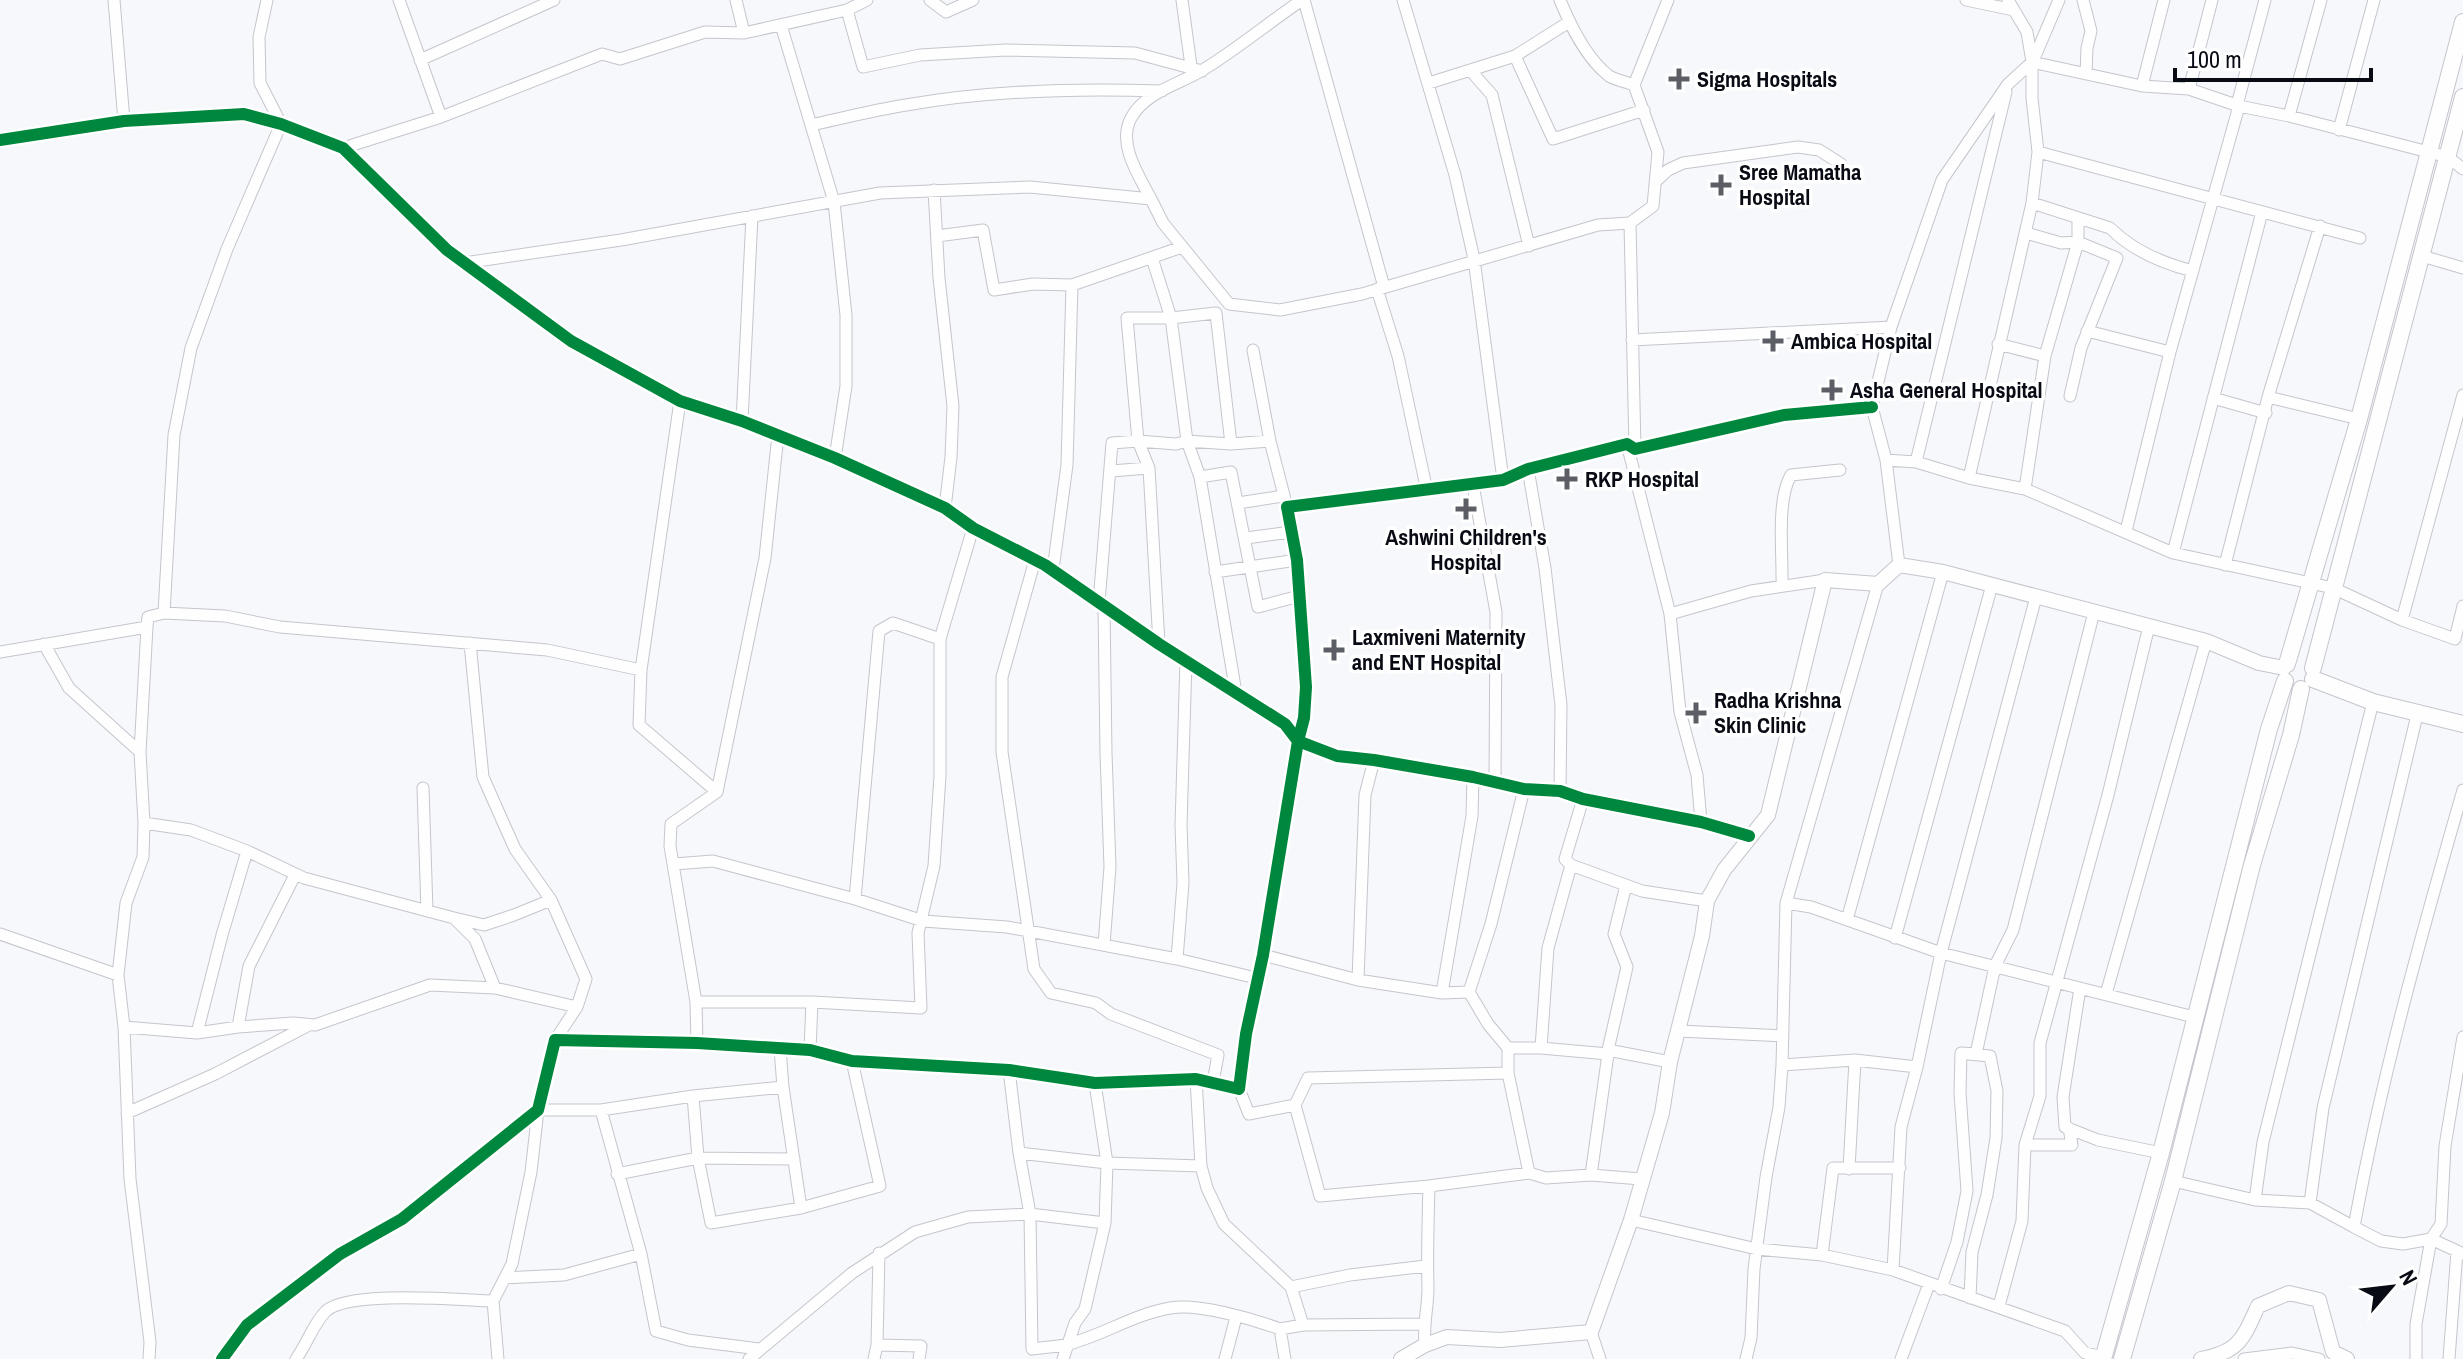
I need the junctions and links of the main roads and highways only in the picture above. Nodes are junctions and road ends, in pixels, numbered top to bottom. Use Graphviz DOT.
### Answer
graph roads {
  1 [pos="2463,22"];
  2 [pos="2463,97"];
  3 [pos="2435,132"];
  4 [pos="2453,137"];
  5 [pos="2422,184"];
  6 [pos="2441,188"];
  7 [pos="2325,534"];
  8 [pos="2345,541"];
  9 [pos="2285,671"];
  10 [pos="2309,679"];
  11 [pos="2463,724"];
  12 [pos="2104,1358"];
  13 [pos="2122,1359"];
  1 -- 3 [label="main road"];
  2 -- 4 [label="main road"];
  3 -- 4 [label="main road"];
  3 -- 5 [label="main road"];
  4 -- 6 [label="main road"];
  5 -- 6 [label="main road"];
  5 -- 7 [label="main road"];
  6 -- 8 [label="main road"];
  7 -- 8 [label="main road"];
  7 -- 9 [label="main road"];
  8 -- 10 [label="main road"];
  9 -- 10 [label="main road"];
  9 -- 10 [label="main road"];
  9 -- 12 [label="main road"];
  10 -- 11 [label="main road"];
  10 -- 13 [label="main road"];
}
